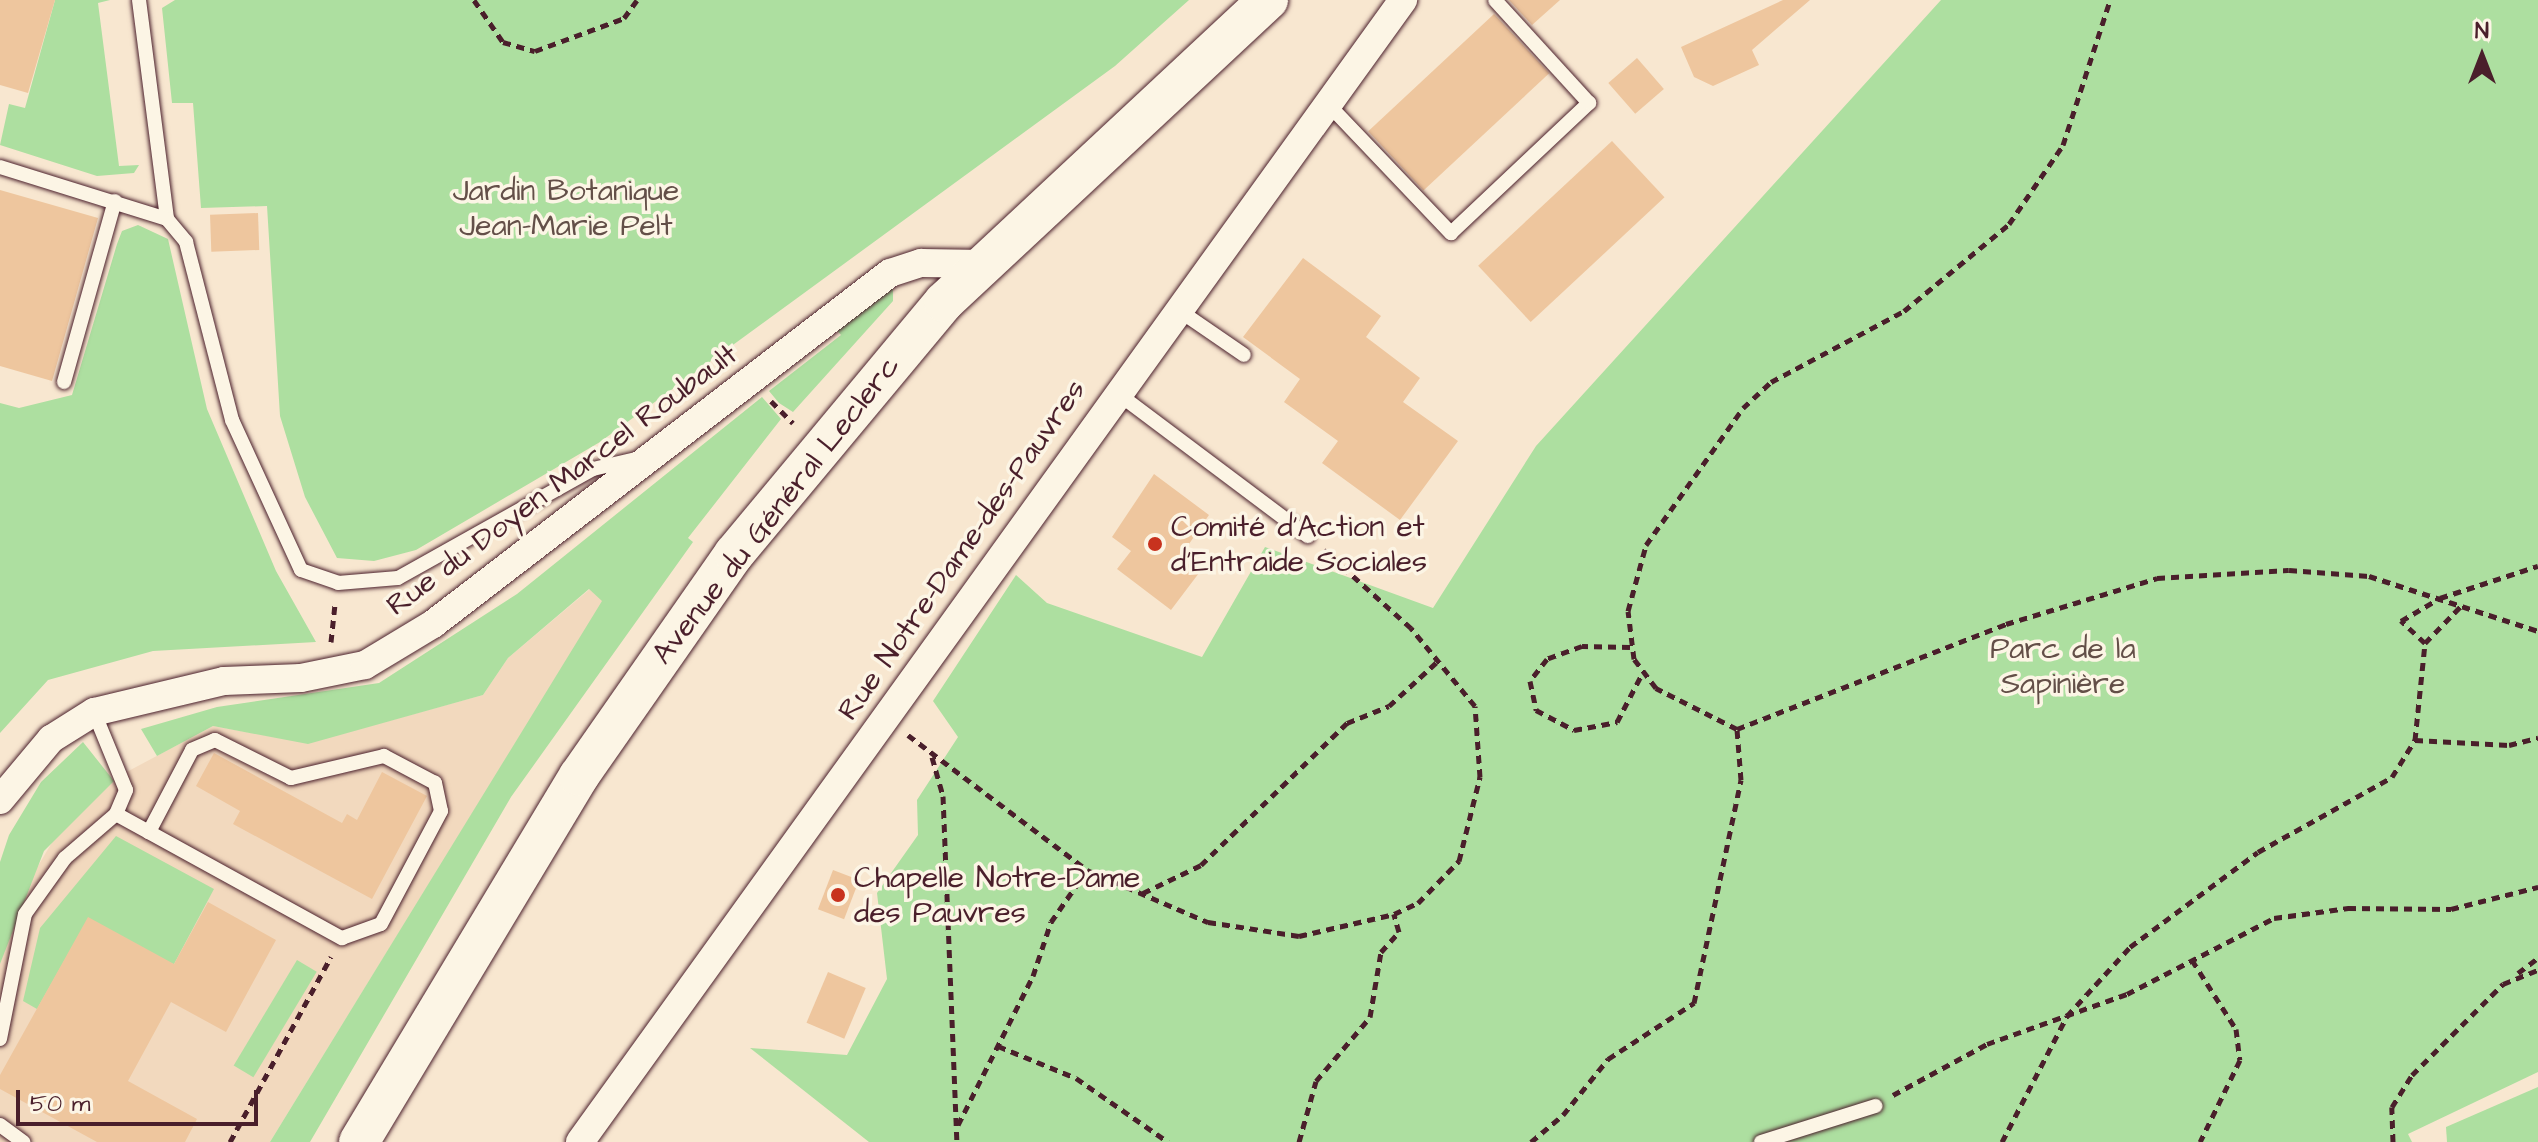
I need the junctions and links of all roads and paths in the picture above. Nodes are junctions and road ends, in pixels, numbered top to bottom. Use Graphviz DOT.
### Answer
graph roads {
  1 [pos="139,0"];
  2 [pos="474,0"];
  3 [pos="637,0"];
  4 [pos="1268,0"];
  5 [pos="1403,0"];
  6 [pos="1495,0"];
  7 [pos="2110,0"];
  8 [pos="1327,103"];
  9 [pos="0,167"];
  10 [pos="115,201"];
  11 [pos="167,219"];
  12 [pos="986,264"];
  13 [pos="1176,308"];
  14 [pos="1244,355"];
  15 [pos="64,382"];
  16 [pos="1115,392"];
  17 [pos="776,407"];
  18 [pos="793,423"];
  19 [pos="659,453"];
  20 [pos="1308,536"];
  21 [pos="2538,566"];
  22 [pos="338,583"];
  23 [pos="2440,598"];
  24 [pos="2462,605"];
  25 [pos="2538,631"];
  26 [pos="331,640"];
  27 [pos="2425,643"];
  28 [pos="1630,647"];
  29 [pos="1438,661"];
  30 [pos="1642,674"];
  31 [pos="94,712"];
  32 [pos="1737,729"];
  33 [pos="2538,738"];
  34 [pos="2415,740"];
  35 [pos="0,800"];
  36 [pos="116,814"];
  37 [pos="149,832"];
  38 [pos="1087,870"];
  39 [pos="2538,887"];
  40 [pos="1142,894"];
  41 [pos="1394,914"];
  42 [pos="2538,958"];
  43 [pos="2192,960"];
  44 [pos="2538,970"];
  45 [pos="323,972"];
  46 [pos="2514,976"];
  47 [pos="2067,1016"];
  48 [pos="0,1039"];
  49 [pos="998,1046"];
  50 [pos="1875,1106"];
  51 [pos="0,1125"];
  52 [pos="957,1126"];
  53 [pos="23,1142"];
  54 [pos="230,1142"];
  55 [pos="359,1142"];
  56 [pos="580,1142"];
  57 [pos="957,1142"];
  58 [pos="1168,1142"];
  59 [pos="1299,1142"];
  60 [pos="1531,1142"];
  61 [pos="1761,1142"];
  62 [pos="2002,1142"];
  63 [pos="2200,1142"];
  64 [pos="2393,1142"];
  1 -- 11 [label="lane"];
  2 -- 3 [label="path"];
  4 -- 12 [label="main road, Avenue du Général Leclerc"];
  5 -- 8 [label="street, Rue Notre-Dame-des-Pauvres"];
  6 -- 8 [label="lane"];
  7 -- 28 [label="path"];
  8 -- 13 [label="street, Rue Notre-Dame-des-Pauvres"];
  9 -- 10 [label="lane"];
  10 -- 11 [label="lane"];
  10 -- 15 [label="lane"];
  11 -- 22 [label="lane"];
  12 -- 19 [label="street, Rue du Doyen Marcel Roubault"];
  12 -- 55 [label="main road, Avenue du Général Leclerc"];
  13 -- 14 [label="lane"];
  13 -- 16 [label="street, Rue Notre-Dame-des-Pauvres"];
  16 -- 20 [label="lane"];
  16 -- 56 [label="street, Rue Notre-Dame-des-Pauvres"];
  17 -- 18 [label="path"];
  19 -- 22 [label="lane"];
  19 -- 31 [label="street, Rue du Doyen Marcel Roubault"];
  20 -- 29 [label="path"];
  21 -- 23 [label="path"];
  22 -- 26 [label="path"];
  23 -- 24 [label="path"];
  23 -- 27 [label="path"];
  23 -- 32 [label="path"];
  24 -- 25 [label="path"];
  24 -- 27 [label="path"];
  27 -- 34 [label="path"];
  28 -- 30 [label="path"];
  28 -- 30 [label="path"];
  29 -- 40 [label="path"];
  29 -- 41 [label="path"];
  30 -- 32 [label="path"];
  31 -- 35 [label="street, Rue du Doyen Marcel Roubault"];
  31 -- 36 [label="lane"];
  32 -- 60 [label="path"];
  33 -- 34 [label="path"];
  34 -- 47 [label="path"];
  36 -- 37 [label="lane"];
  36 -- 48 [label="lane"];
  37 -- 37 [label="lane"];
  38 -- 40 [label="path"];
  38 -- 49 [label="path"];
  38 -- 52 [label="path"];
  39 -- 43 [label="path"];
  40 -- 41 [label="path"];
  41 -- 59 [label="path"];
  42 -- 46 [label="path"];
  43 -- 47 [label="path"];
  43 -- 63 [label="path"];
  44 -- 46 [label="path"];
  45 -- 54 [label="path"];
  46 -- 64 [label="path"];
  47 -- 50 [label="path"];
  47 -- 62 [label="path"];
  49 -- 52 [label="path"];
  49 -- 58 [label="path"];
  50 -- 61 [label="lane"];
  51 -- 53 [label="lane"];
  52 -- 57 [label="path"];
}
